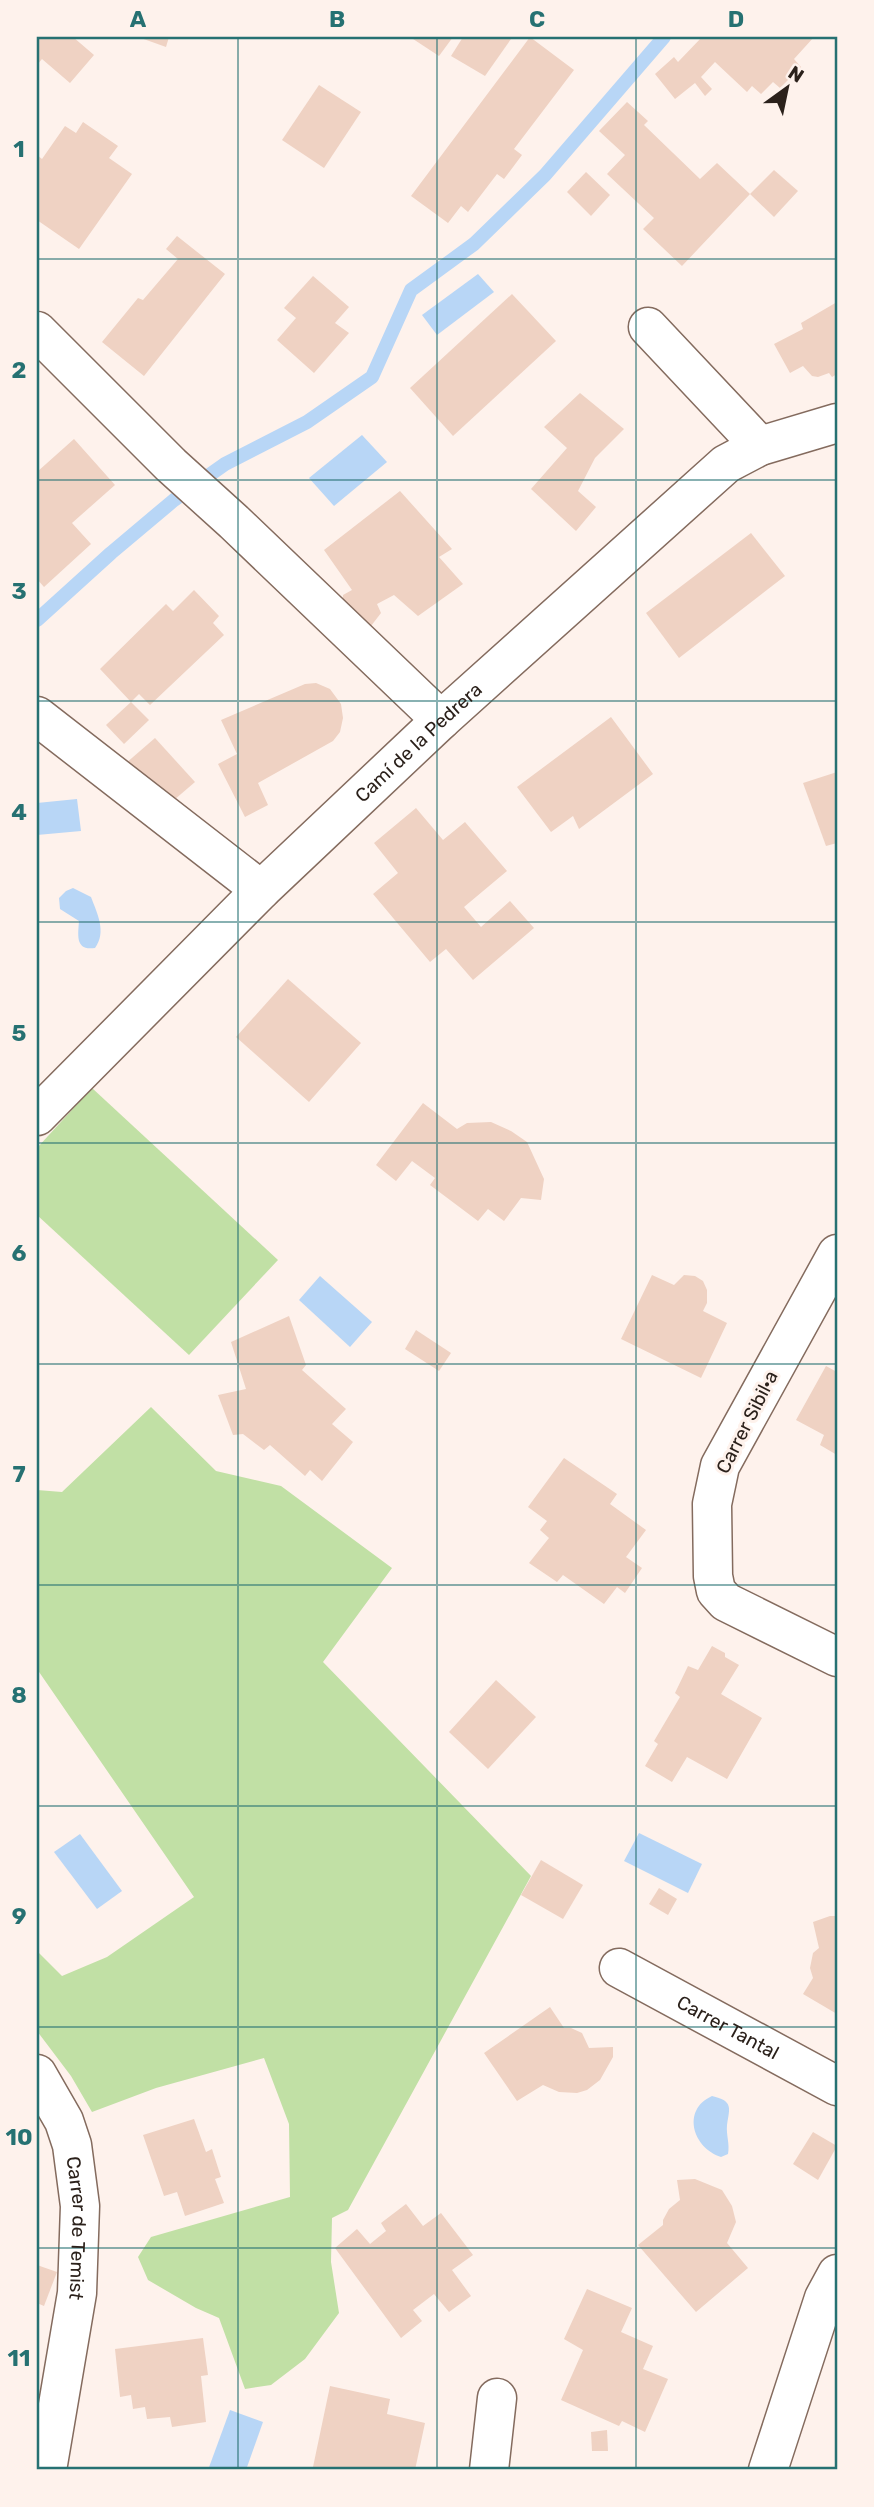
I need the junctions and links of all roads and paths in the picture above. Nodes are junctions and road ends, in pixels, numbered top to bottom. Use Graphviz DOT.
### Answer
graph roads {
  1 [pos="648,327"];
  2 [pos="37,331"];
  3 [pos="837,423"];
  4 [pos="760,446"];
  5 [pos="37,716"];
  6 [pos="441,720"];
  7 [pos="261,890"];
  8 [pos="37,1116"];
  9 [pos="837,1254"];
  10 [pos="837,1657"];
  11 [pos="619,1968"];
  12 [pos="37,2074"];
  13 [pos="837,2086"];
  14 [pos="837,2274"];
  15 [pos="497,2398"];
  16 [pos="47,2470"];
  17 [pos="489,2470"];
  18 [pos="768,2470"];
  1 -- 4 [label="street"];
  2 -- 6 [label="street"];
  3 -- 4 [label="street, Camí de la Pedrera"];
  4 -- 6 [label="street, Camí de la Pedrera"];
  5 -- 7 [label="street"];
  6 -- 7 [label="street, Camí de la Pedrera"];
  7 -- 8 [label="street, Camí de la Pedrera"];
  9 -- 10 [label="street, Carrer Sibil·a"];
  11 -- 13 [label="street, Carrer Tantal"];
  12 -- 16 [label="street, Carrer de Temist"];
  14 -- 18 [label="street"];
  15 -- 17 [label="street"];
}
